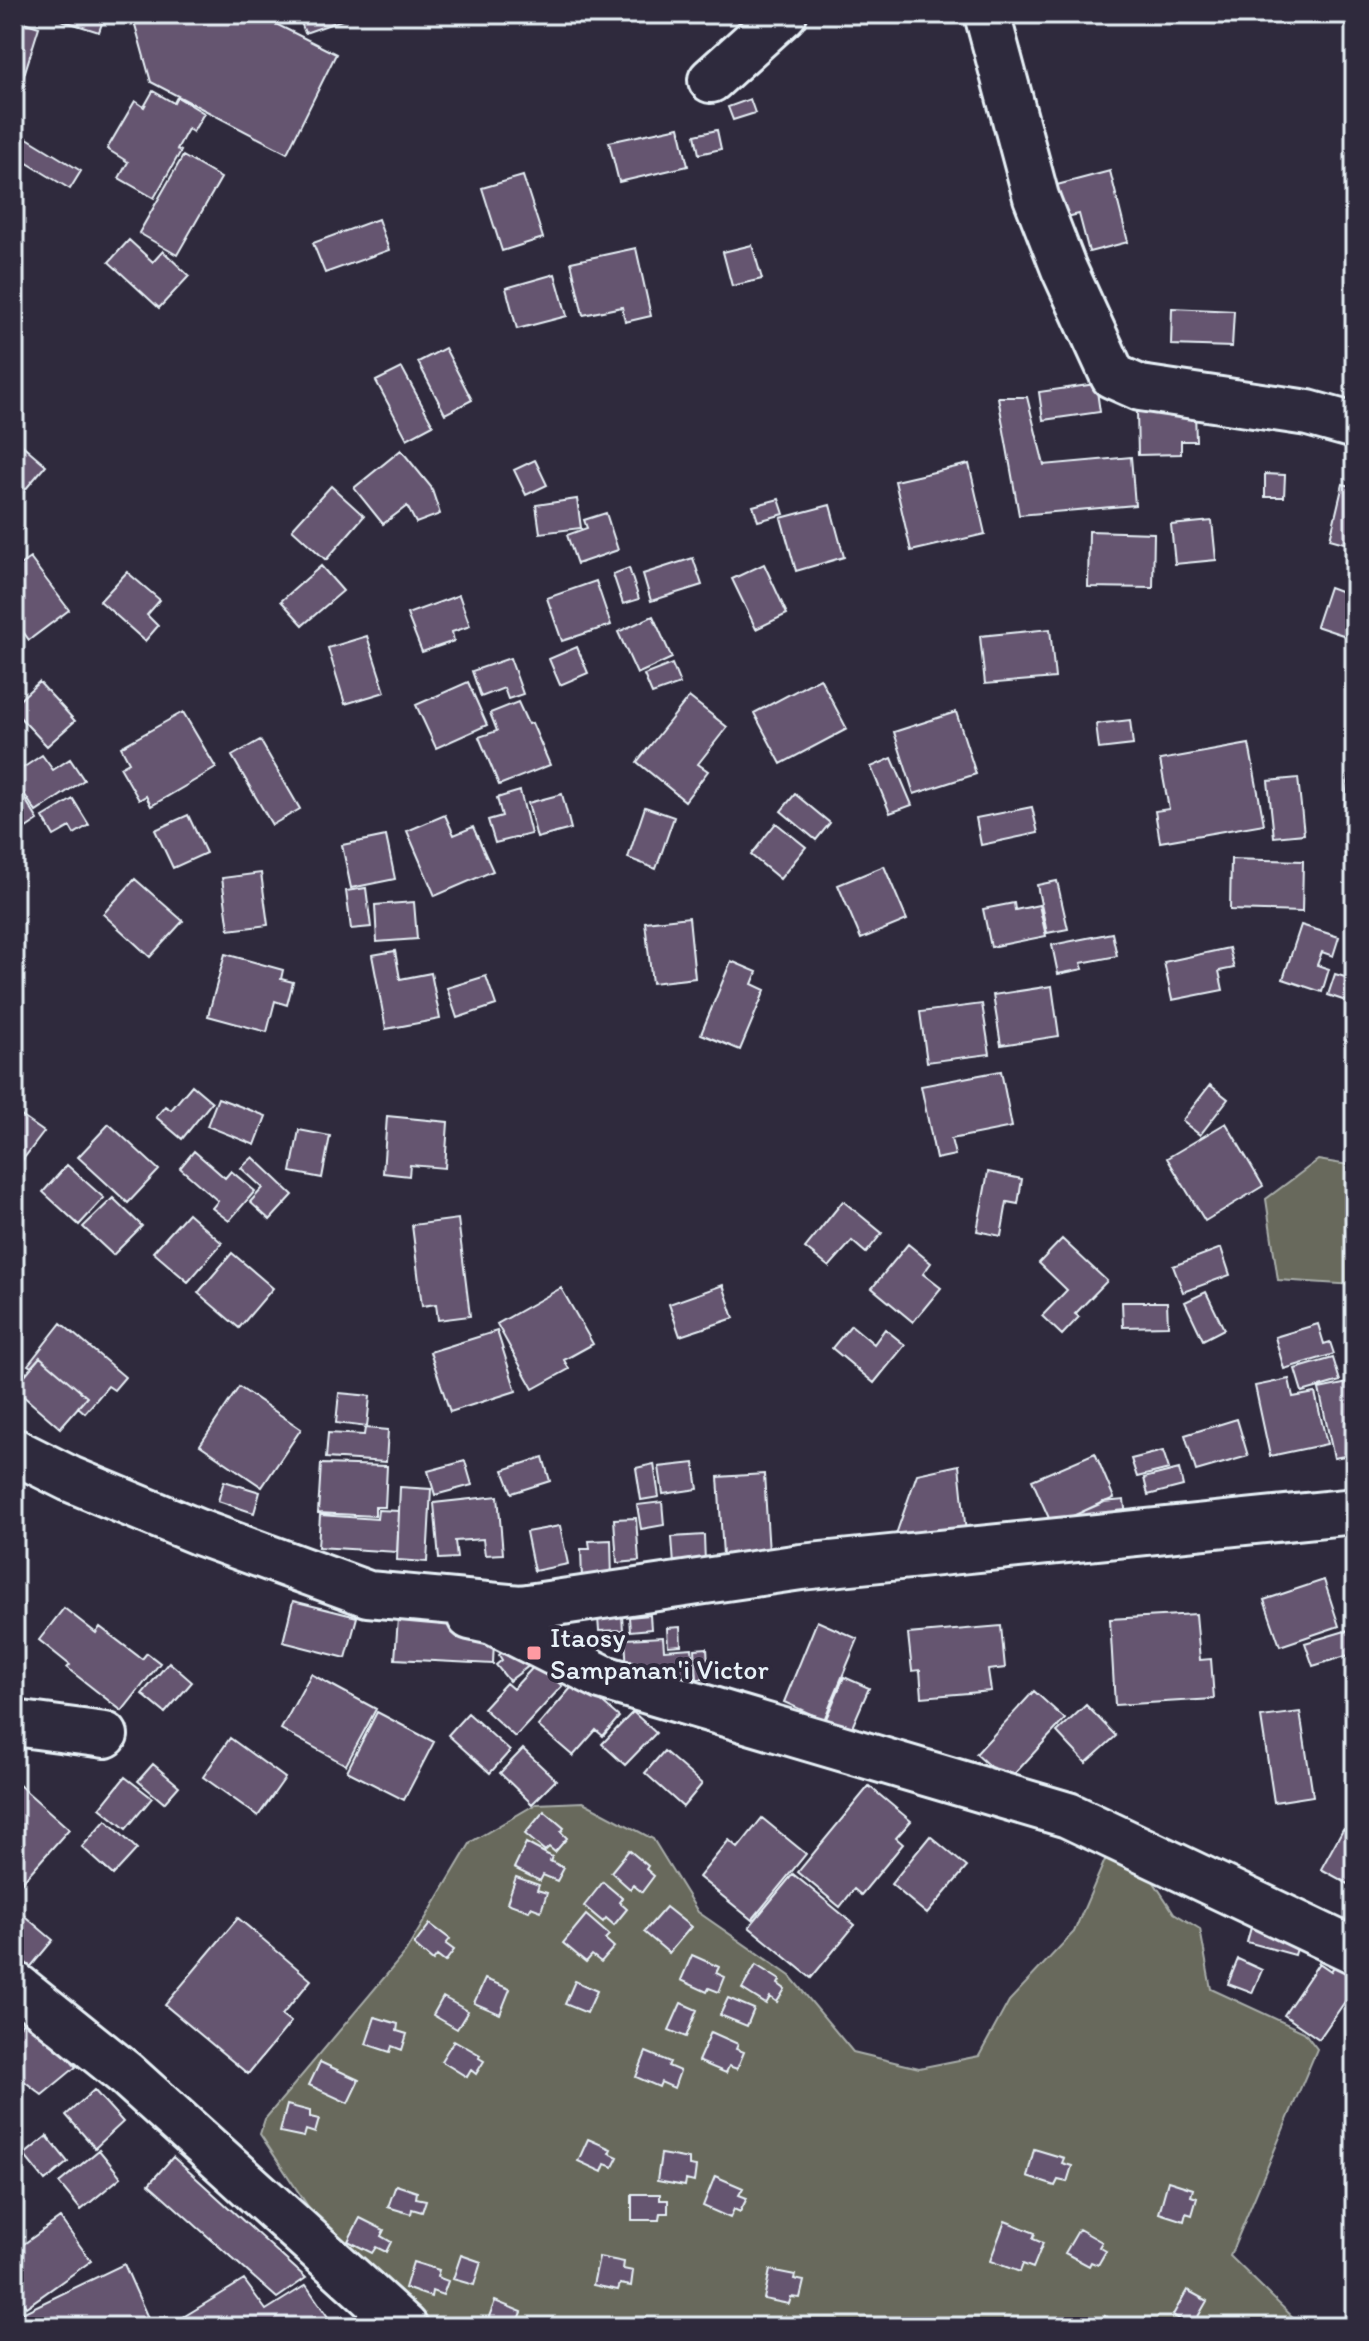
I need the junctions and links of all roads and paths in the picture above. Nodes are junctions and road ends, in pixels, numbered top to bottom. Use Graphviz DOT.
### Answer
graph roads {
  1 [pos="784,14"];
  2 [pos="987,14"];
  3 [pos="711,80"];
  4 [pos="1355,426"];
  5 [pos="14,1451"];
  6 [pos="1355,1511"];
  7 [pos="368,1594"];
  8 [pos="14,1723"];
  9 [pos="105,1735"];
  10 [pos="1355,1951"];
  11 [pos="14,1984"];
  12 [pos="405,2327"];
  1 -- 3 [label="street"];
  2 -- 4 [label="street"];
  5 -- 7 [label="street"];
  6 -- 7 [label="street"];
  7 -- 10 [label="street"];
  8 -- 9 [label="street"];
  11 -- 12 [label="street"];
}
